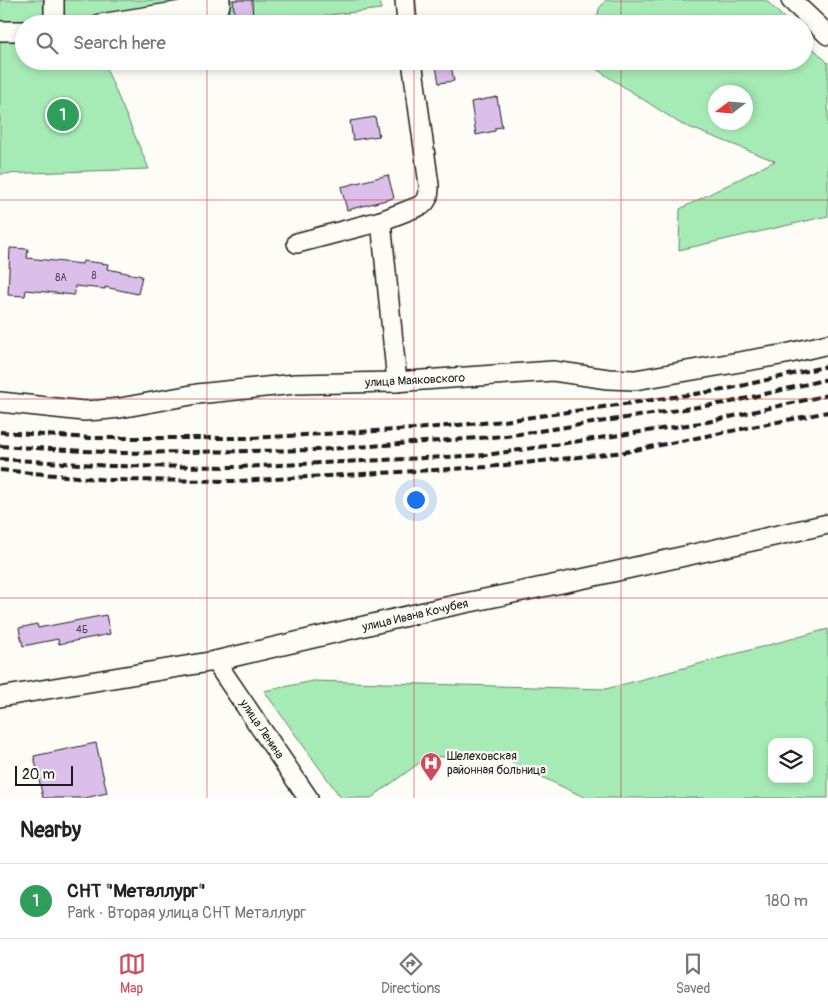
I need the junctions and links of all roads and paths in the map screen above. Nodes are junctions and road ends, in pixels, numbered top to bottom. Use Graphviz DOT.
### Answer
graph roads {
  1 [pos="54,0"];
  2 [pos="220,0"];
  3 [pos="405,0"];
  4 [pos="791,0"];
  5 [pos="54,15"];
  6 [pos="157,15"];
  7 [pos="406,15"];
  8 [pos="807,15"];
  9 [pos="813,21"];
  10 [pos="0,31"];
  11 [pos="15,31"];
  12 [pos="828,35"];
  13 [pos="413,70"];
  14 [pos="381,221"];
  15 [pos="297,242"];
  16 [pos="828,344"];
  17 [pos="397,382"];
  18 [pos="0,402"];
  19 [pos="828,524"];
  20 [pos="215,661"];
  21 [pos="0,697"];
  22 [pos="308,798"];
  1 -- 5 [label="street"];
  2 -- 6 [label="street"];
  3 -- 7 [label="street"];
  4 -- 8 [label="street"];
  9 -- 12 [label="street"];
  10 -- 11 [label="street"];
  13 -- 14 [label="street"];
  14 -- 15 [label="street"];
  14 -- 17 [label="street"];
  16 -- 17 [label="street, улица Маяковского"];
  17 -- 18 [label="street, улица Маяковского"];
  19 -- 20 [label="street, улица Ивана Кочубея"];
  20 -- 21 [label="street, улица Ивана Кочубея"];
  20 -- 22 [label="street, улица Ленина"];
}
